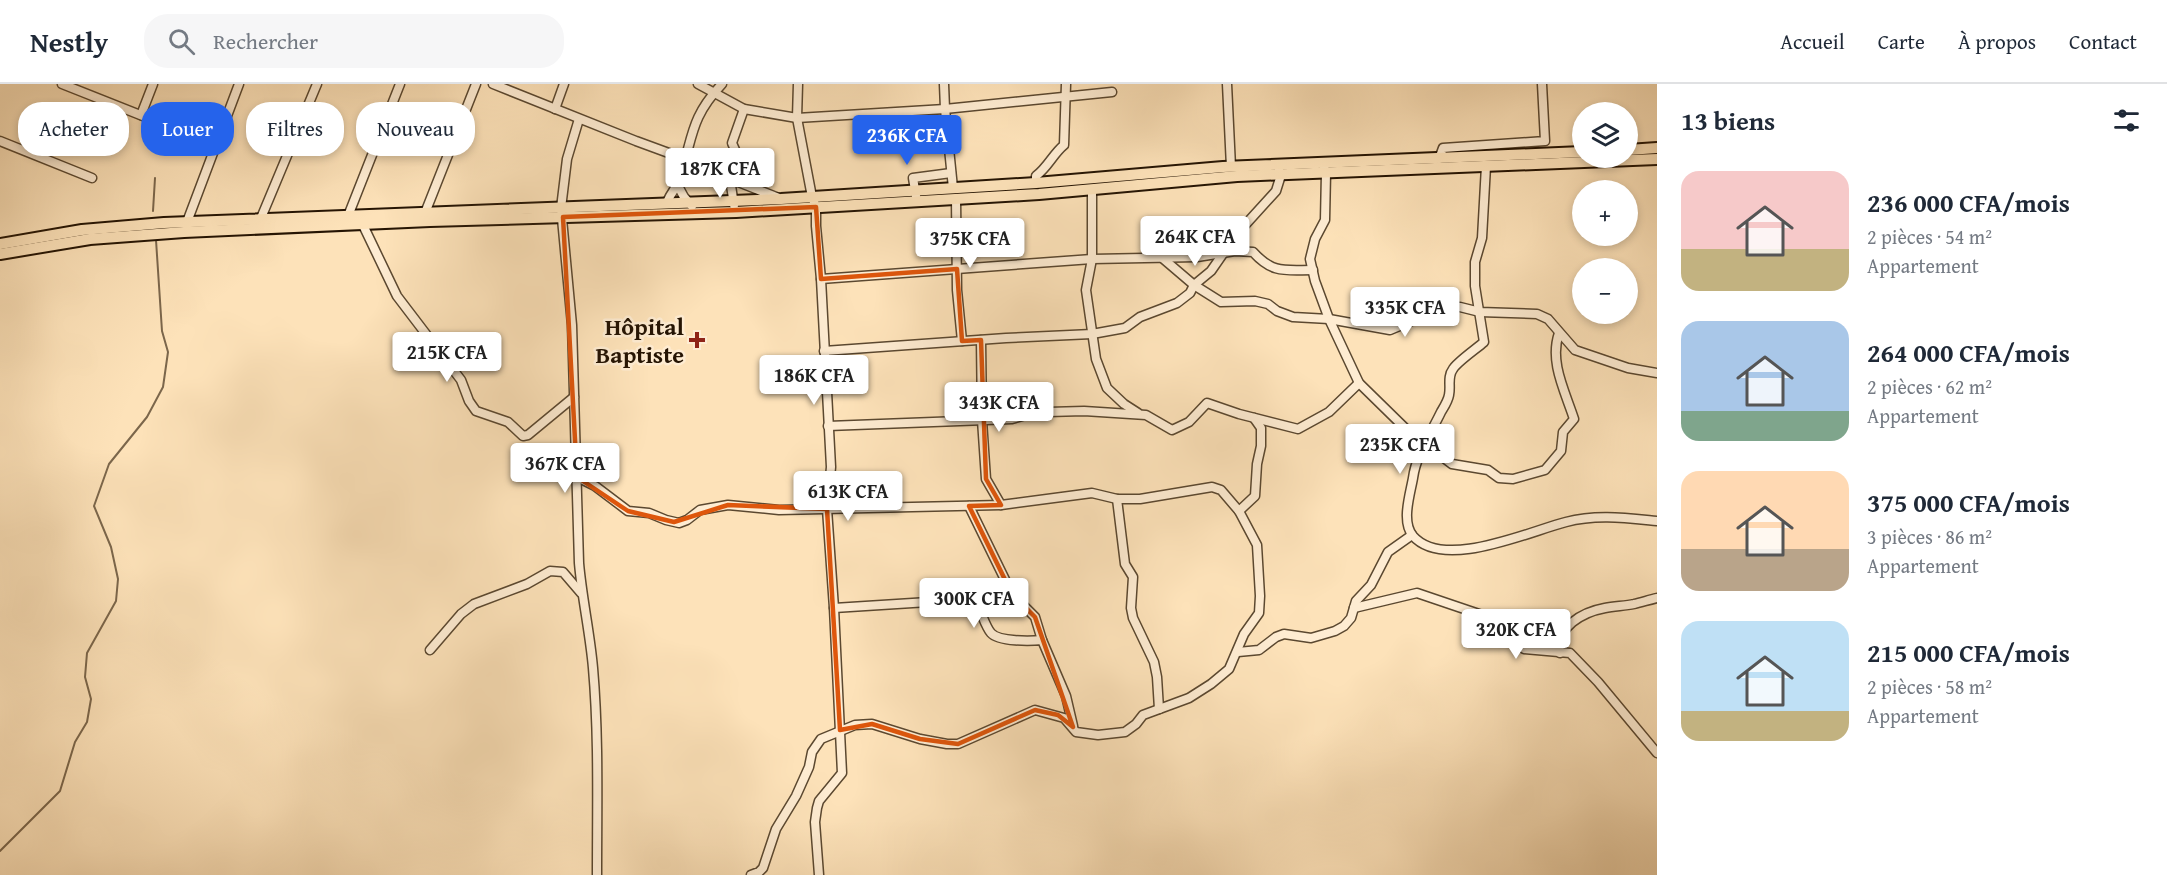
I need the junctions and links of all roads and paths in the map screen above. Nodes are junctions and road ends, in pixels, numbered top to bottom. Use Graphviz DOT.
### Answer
graph roads {
  1 [pos="62,84"];
  2 [pos="153,84"];
  3 [pos="239,84"];
  4 [pos="317,84"];
  5 [pos="400,84"];
  6 [pos="476,84"];
  7 [pos="493,84"];
  8 [pos="564,84"];
  9 [pos="698,84"];
  10 [pos="722,84"];
  11 [pos="798,84"];
  12 [pos="945,84"];
  13 [pos="1066,84"];
  14 [pos="1227,84"];
  15 [pos="1542,84"];
  16 [pos="75,86"];
  17 [pos="1112,92"];
  18 [pos="713,93"];
  19 [pos="1065,97"];
  20 [pos="146,102"];
  21 [pos="232,102"];
  22 [pos="555,109"];
  23 [pos="744,109"];
  24 [pos="945,110"];
  25 [pos="141,115"];
  26 [pos="797,118"];
  27 [pos="579,119"];
  28 [pos="0,141"];
  29 [pos="1657,148"];
  30 [pos="1638,149"];
  31 [pos="1572,152"];
  32 [pos="212,156"];
  33 [pos="685,159"];
  34 [pos="1439,159"];
  35 [pos="1657,159"];
  36 [pos="1486,166"];
  37 [pos="1231,167"];
  38 [pos="1324,169"];
  39 [pos="1280,170"];
  40 [pos="951,173"];
  41 [pos="92,178"];
  42 [pos="730,179"];
  43 [pos="1036,183"];
  44 [pos="677,184"];
  45 [pos="751,186"];
  46 [pos="1092,189"];
  47 [pos="955,193"];
  48 [pos="915,196"];
  49 [pos="781,199"];
  50 [pos="814,202"];
  51 [pos="689,203"];
  52 [pos="667,204"];
  53 [pos="735,207"];
  54 [pos="562,212"];
  55 [pos="699,212"];
  56 [pos="425,213"];
  57 [pos="348,216"];
  58 [pos="261,218"];
  59 [pos="187,222"];
  60 [pos="363,225"];
  61 [pos="0,244"];
  62 [pos="1223,253"];
  63 [pos="0,254"];
  64 [pos="1160,256"];
  65 [pos="1092,259"];
  66 [pos="957,269"];
  67 [pos="1313,270"];
  68 [pos="821,279"];
  69 [pos="1194,285"];
  70 [pos="1480,312"];
  71 [pos="1329,319"];
  72 [pos="1559,333"];
  73 [pos="1092,334"];
  74 [pos="981,340"];
  75 [pos="962,341"];
  76 [pos="824,351"];
  77 [pos="1657,373"];
  78 [pos="1359,383"];
  79 [pos="574,397"];
  80 [pos="1141,414"];
  81 [pos="1254,418"];
  82 [pos="982,420"];
  83 [pos="828,426"];
  84 [pos="1425,444"];
  85 [pos="577,477"];
  86 [pos="1117,499"];
  87 [pos="969,506"];
  88 [pos="1001,506"];
  89 [pos="826,509"];
  90 [pos="1239,511"];
  91 [pos="1657,521"];
  92 [pos="1412,535"];
  93 [pos="582,593"];
  94 [pos="1657,597"];
  95 [pos="834,608"];
  96 [pos="1354,608"];
  97 [pos="1042,640"];
  98 [pos="430,650"];
  99 [pos="1238,652"];
  100 [pos="1560,653"];
  101 [pos="1159,709"];
  102 [pos="1073,728"];
  103 [pos="840,730"];
  104 [pos="1657,753"];
  105 [pos="597,875"];
  106 [pos="751,875"];
  107 [pos="819,875"];
  1 -- 16 [label="street"];
  2 -- 20 [label="street"];
  3 -- 21 [label="street"];
  4 -- 58 [label="street"];
  5 -- 57 [label="street"];
  6 -- 56 [label="street"];
  7 -- 22 [label="street"];
  8 -- 22 [label="street"];
  9 -- 18 [label="street"];
  10 -- 18 [label="street"];
  11 -- 26 [label="street"];
  12 -- 24 [label="street"];
  13 -- 19 [label="street"];
  14 -- 37 [label="street"];
  15 -- 34 [label="street"];
  16 -- 25 [label="street"];
  17 -- 19 [label="street"];
  18 -- 23 [label="street"];
  18 -- 33 [label="street"];
  19 -- 24 [label="street"];
  19 -- 43 [label="street"];
  22 -- 27 [label="street"];
  23 -- 26 [label="street"];
  23 -- 45 [label="street"];
  24 -- 26 [label="street"];
  24 -- 40 [label="street"];
  26 -- 50 [label="street"];
  27 -- 33 [label="street"];
  27 -- 54 [label="street"];
  28 -- 41 [label="street"];
  29 -- 30 [label="main road"];
  31 -- 34 [label="main road"];
  32 -- 59 [label="street"];
  33 -- 42 [label="street"];
  33 -- 44 [label="street"];
  34 -- 38 [label="main road"];
  35 -- 36 [label="main road"];
  36 -- 38 [label="main road"];
  36 -- 70 [label="street"];
  37 -- 39 [label="main road"];
  37 -- 43 [label="main road"];
  38 -- 39 [label="main road"];
  38 -- 67 [label="street"];
  39 -- 46 [label="main road"];
  39 -- 62 [label="street"];
  40 -- 47 [label="street"];
  40 -- 48 [label="street"];
  42 -- 45 [label="street"];
  42 -- 53 [label="street"];
  43 -- 47 [label="main road"];
  44 -- 51 [label="street"];
  44 -- 52 [label="street"];
  45 -- 49 [label="street"];
  46 -- 47 [label="main road"];
  46 -- 65 [label="street"];
  47 -- 48 [label="main road"];
  47 -- 66 [label="street"];
  48 -- 50 [label="main road"];
  49 -- 50 [label="main road"];
  49 -- 53 [label="main road"];
  50 -- 53 [label="main road"];
  50 -- 68 [label="street"];
  51 -- 52 [label="main road"];
  51 -- 53 [label="main road"];
  51 -- 55 [label="street"];
  52 -- 54 [label="main road"];
  53 -- 55 [label="main road"];
  54 -- 55 [label="main road"];
  54 -- 56 [label="main road"];
  54 -- 60 [label="main road"];
  54 -- 79 [label="street"];
  56 -- 57 [label="main road"];
  57 -- 58 [label="main road"];
  58 -- 59 [label="main road"];
  59 -- 61 [label="main road"];
  60 -- 63 [label="main road"];
  60 -- 79 [label="street"];
  62 -- 64 [label="street"];
  62 -- 67 [label="street"];
  62 -- 69 [label="street"];
  64 -- 65 [label="street"];
  64 -- 69 [label="street"];
  65 -- 66 [label="street"];
  65 -- 73 [label="street"];
  66 -- 68 [label="street"];
  66 -- 75 [label="street"];
  67 -- 71 [label="street"];
  68 -- 76 [label="street"];
  69 -- 71 [label="street"];
  69 -- 73 [label="street"];
  70 -- 71 [label="street"];
  70 -- 72 [label="street"];
  70 -- 84 [label="street"];
  71 -- 78 [label="street"];
  72 -- 77 [label="street"];
  72 -- 84 [label="street"];
  73 -- 74 [label="street"];
  73 -- 80 [label="street"];
  74 -- 75 [label="street"];
  74 -- 82 [label="street"];
  75 -- 76 [label="street"];
  76 -- 83 [label="street"];
  78 -- 81 [label="street"];
  78 -- 84 [label="street"];
  79 -- 85 [label="street"];
  80 -- 81 [label="street"];
  80 -- 82 [label="street"];
  81 -- 90 [label="street"];
  82 -- 83 [label="street"];
  82 -- 88 [label="street"];
  83 -- 89 [label="street"];
  84 -- 92 [label="street"];
  85 -- 89 [label="street"];
  85 -- 93 [label="street"];
  86 -- 88 [label="street"];
  86 -- 90 [label="street"];
  86 -- 101 [label="street"];
  87 -- 88 [label="street"];
  87 -- 89 [label="street"];
  87 -- 97 [label="street"];
  89 -- 95 [label="street"];
  90 -- 99 [label="street"];
  91 -- 92 [label="street"];
  92 -- 96 [label="street"];
  93 -- 98 [label="street"];
  93 -- 105 [label="street"];
  94 -- 100 [label="street"];
  95 -- 97 [label="street"];
  95 -- 103 [label="street"];
  96 -- 99 [label="street"];
  96 -- 100 [label="street"];
  97 -- 102 [label="street"];
  99 -- 101 [label="street"];
  100 -- 104 [label="street"];
  101 -- 102 [label="street"];
  102 -- 103 [label="street"];
  103 -- 106 [label="street"];
  103 -- 107 [label="street"];
}
